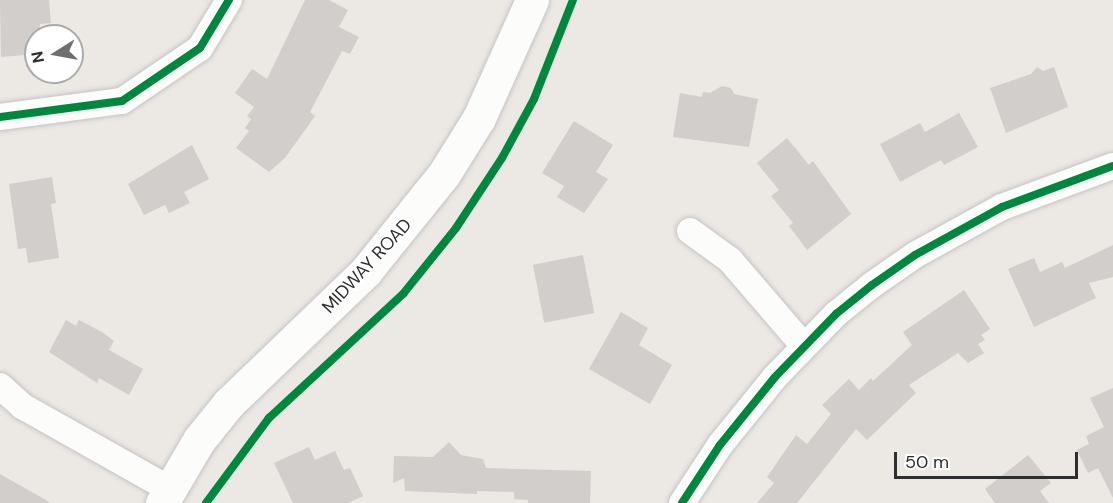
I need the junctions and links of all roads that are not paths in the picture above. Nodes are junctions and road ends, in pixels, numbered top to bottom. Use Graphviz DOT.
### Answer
graph roads {
  1 [pos="229,0"];
  2 [pos="532,0"];
  3 [pos="0,117"];
  4 [pos="1113,166"];
  5 [pos="690,231"];
  6 [pos="803,345"];
  7 [pos="0,386"];
  8 [pos="166,496"];
  9 [pos="682,503"];
  1 -- 3 [label="street"];
  2 -- 8 [label="main road, MIDWAY ROAD"];
  4 -- 6 [label="street"];
  5 -- 6 [label="street"];
  6 -- 9 [label="street"];
  7 -- 8 [label="street"];
}
